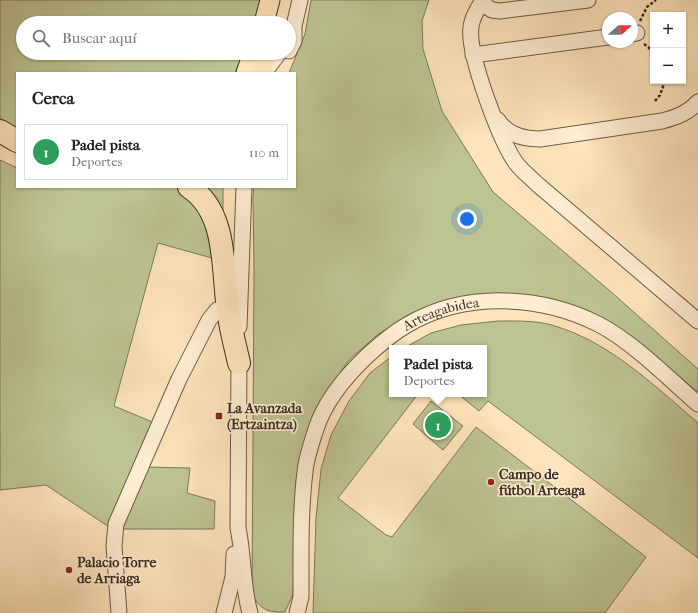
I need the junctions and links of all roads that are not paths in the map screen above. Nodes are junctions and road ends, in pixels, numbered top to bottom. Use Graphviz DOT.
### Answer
graph roads {
  1 [pos="270,0"];
  2 [pos="279,0"];
  3 [pos="300,0"];
  4 [pos="588,0"];
  5 [pos="483,1"];
  6 [pos="266,16"];
  7 [pos="276,16"];
  8 [pos="296,16"];
  9 [pos="602,38"];
  10 [pos="473,56"];
  11 [pos="251,60"];
  12 [pos="265,60"];
  13 [pos="273,60"];
  14 [pos="284,60"];
  15 [pos="246,72"];
  16 [pos="262,72"];
  17 [pos="263,72"];
  18 [pos="278,72"];
  19 [pos="698,102"];
  20 [pos="492,111"];
  21 [pos="0,131"];
  22 [pos="16,140"];
  23 [pos="189,188"];
  24 [pos="233,188"];
  25 [pos="244,188"];
  26 [pos="233,300"];
  27 [pos="698,321"];
  28 [pos="239,363"];
  29 [pos="698,404"];
  30 [pos="238,528"];
  31 [pos="119,613"];
  32 [pos="224,613"];
  33 [pos="250,613"];
  34 [pos="298,613"];
  1 -- 6 [label="main road"];
  2 -- 7 [label="main road"];
  3 -- 8 [label="street"];
  4 -- 5 [label="street"];
  5 -- 10 [label="street"];
  9 -- 10 [label="street"];
  10 -- 20 [label="street"];
  11 -- 15 [label="main road"];
  12 -- 16 [label="main road"];
  13 -- 17 [label="street"];
  14 -- 18 [label="street"];
  19 -- 20 [label="street"];
  20 -- 27 [label="street"];
  21 -- 22 [label="highway"];
  23 -- 26 [label="highway"];
  24 -- 26 [label="street"];
  25 -- 26 [label="street"];
  26 -- 28 [label="highway"];
  26 -- 31 [label="street"];
  28 -- 30 [label="street"];
  29 -- 34 [label="street, Arteagabidea"];
  30 -- 32 [label="street"];
  30 -- 33 [label="street"];
}
